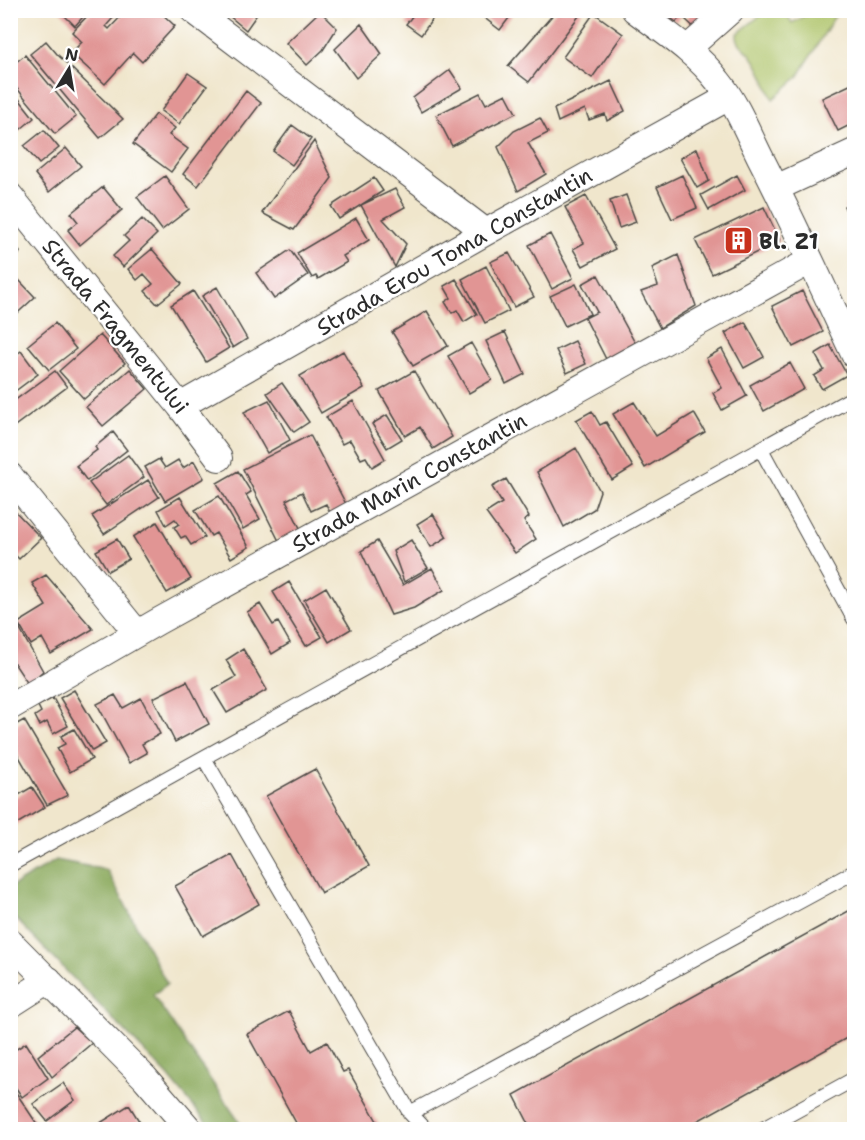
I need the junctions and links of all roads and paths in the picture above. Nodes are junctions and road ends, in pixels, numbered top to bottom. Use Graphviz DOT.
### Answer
graph roads {
  1 [pos="193,10"];
  2 [pos="635,10"];
  3 [pos="731,10"];
  4 [pos="687,49"];
  5 [pos="729,97"];
  6 [pos="855,152"];
  7 [pos="776,188"];
  8 [pos="10,196"];
  9 [pos="486,232"];
  10 [pos="810,261"];
  11 [pos="855,354"];
  12 [pos="855,397"];
  13 [pos="180,406"];
  14 [pos="761,449"];
  15 [pos="219,458"];
  16 [pos="10,476"];
  17 [pos="855,619"];
  18 [pos="137,633"];
  19 [pos="10,707"];
  20 [pos="204,758"];
  21 [pos="10,865"];
  22 [pos="855,872"];
  23 [pos="10,942"];
  24 [pos="49,980"];
  25 [pos="10,1005"];
  26 [pos="855,1079"];
  27 [pos="410,1113"];
  28 [pos="190,1130"];
  29 [pos="426,1130"];
  30 [pos="761,1130"];
  1 -- 9 [label="street"];
  2 -- 4 [label="street"];
  3 -- 4 [label="street"];
  4 -- 5 [label="street"];
  5 -- 7 [label="street"];
  5 -- 9 [label="street, Strada Erou Toma Constantin"];
  6 -- 7 [label="street"];
  7 -- 10 [label="street"];
  8 -- 13 [label="street, Strada Fragmentului"];
  9 -- 13 [label="street, Strada Erou Toma Constantin"];
  10 -- 11 [label="street"];
  10 -- 18 [label="street, Strada Marin Constantin"];
  12 -- 14 [label="lane"];
  13 -- 15 [label="street, Strada Fragmentului"];
  14 -- 17 [label="lane"];
  14 -- 20 [label="lane"];
  16 -- 18 [label="street"];
  18 -- 19 [label="street, Strada Marin Constantin"];
  20 -- 21 [label="lane"];
  20 -- 27 [label="lane"];
  22 -- 27 [label="lane"];
  23 -- 24 [label="street"];
  24 -- 25 [label="street"];
  24 -- 28 [label="street"];
  26 -- 30 [label="lane"];
  27 -- 29 [label="lane"];
}
